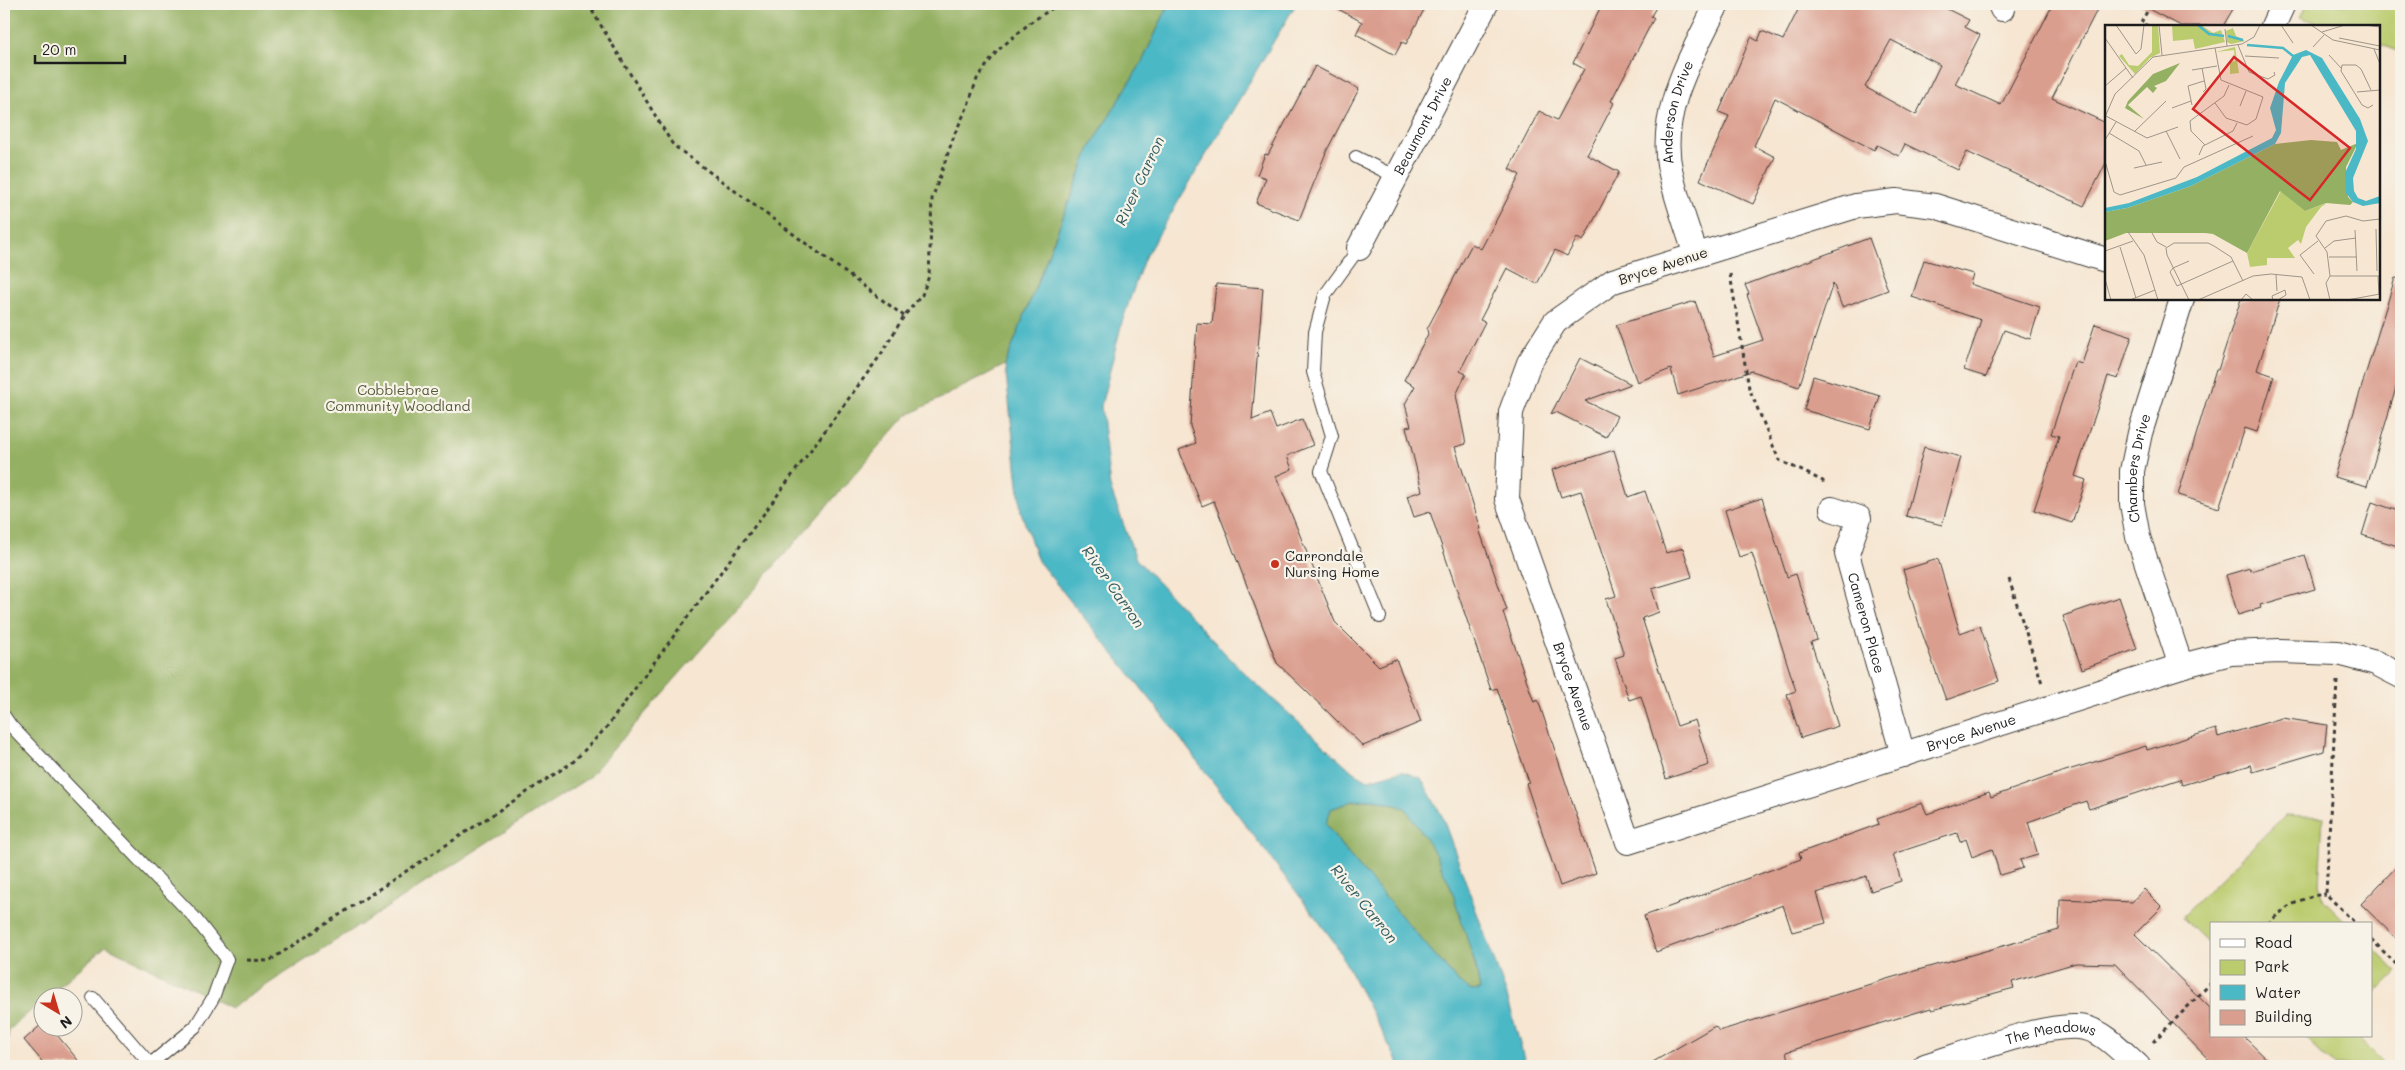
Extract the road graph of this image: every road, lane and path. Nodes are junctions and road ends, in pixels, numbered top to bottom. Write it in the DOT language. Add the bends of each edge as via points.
graph roads {
  1 [pos="588,4"];
  2 [pos="595,4"];
  3 [pos="1059,4"];
  4 [pos="1486,4"];
  5 [pos="1717,4"];
  6 [pos="2151,4"];
  7 [pos="2282,4"];
  8 [pos="593,12"];
  9 [pos="2145,25"];
  10 [pos="2273,25"];
  11 [pos="1356,157"];
  12 [pos="1396,177"];
  13 [pos="1726,246"];
  14 [pos="1359,248"];
  15 [pos="1696,255"];
  16 [pos="2105,260"];
  17 [pos="2182,300"];
  18 [pos="904,316"];
  19 [pos="1832,509"];
  20 [pos="2009,579"];
  21 [pos="1380,617"];
  22 [pos="2338,653"];
  23 [pos="2181,666"];
  24 [pos="2401,676"];
  25 [pos="2050,708"];
  26 [pos="4,716"];
  27 [pos="1903,755"];
  28 [pos="2326,894"];
  29 [pos="2270,922"];
  30 [pos="2354,922"];
  31 [pos="2372,940"];
  32 [pos="228,959"];
  33 [pos="2401,969"];
  34 [pos="2210,984"];
  35 [pos="93,998"];
  36 [pos="2135,1064"];
  37 [pos="149,1065"];
  38 [pos="1925,1066"];
  1 -- 8 [label="path"];
  2 -- 8 [label="path"];
  3 -- 18 [label="path" via="1031,22 997,51 977,79 932,199 929,276 922,295"];
  4 -- 12 [label="street, Beaumont Drive"];
  5 -- 15 [label="street, Anderson Drive" via="1673,102 1667,133 1670,172"];
  6 -- 9 [label="path" via="2140,23"];
  7 -- 10 [label="street"];
  8 -- 18 [label="path" via="673,145"];
  11 -- 12 [label="lane"];
  12 -- 14 [label="street, Beaumont Drive"];
  13 -- 15 [label="street, Bryce Avenue"];
  13 -- 16 [label="street, Bryce Avenue" via="1856,206 1896,201 1936,206"];
  13 -- 19 [label="path" via="1749,388 1779,460 1823,481"];
  14 -- 21 [label="lane" via="1325,295 1315,332 1313,372 1332,436 1321,471"];
  15 -- 27 [label="street, Bryce Avenue" via="1613,281 1555,322 1529,362 1511,412 1507,499 1628,842"];
  17 -- 23 [label="street, Chambers Drive" via="2140,433 2132,471 2138,537"];
  18 -- 32 [label="path" via="880,356 606,728 573,762 269,961"];
  19 -- 27 [label="street, Cameron Place" via="1859,518 1847,554"];
  20 -- 25 [label="path"];
  22 -- 23 [label="street, Bryce Avenue" via="2231,653"];
  22 -- 24 [label="street, Bryce Avenue" via="2376,663"];
  22 -- 28 [label="path"];
  23 -- 25 [label="street, Bryce Avenue"];
  25 -- 27 [label="street, Bryce Avenue"];
  26 -- 32 [label="lane" via="194,917"];
  28 -- 29 [label="path" via="2304,899 2282,910"];
  28 -- 30 [label="path"];
  31 -- 33 [label="path"];
  32 -- 37 [label="lane" via="214,998 194,1027"];
  34 -- 36 [label="path"];
  35 -- 37 [label="lane"];
  36 -- 38 [label="street, The Meadows" via="2108,1040 2087,1028 2067,1026"];
}
